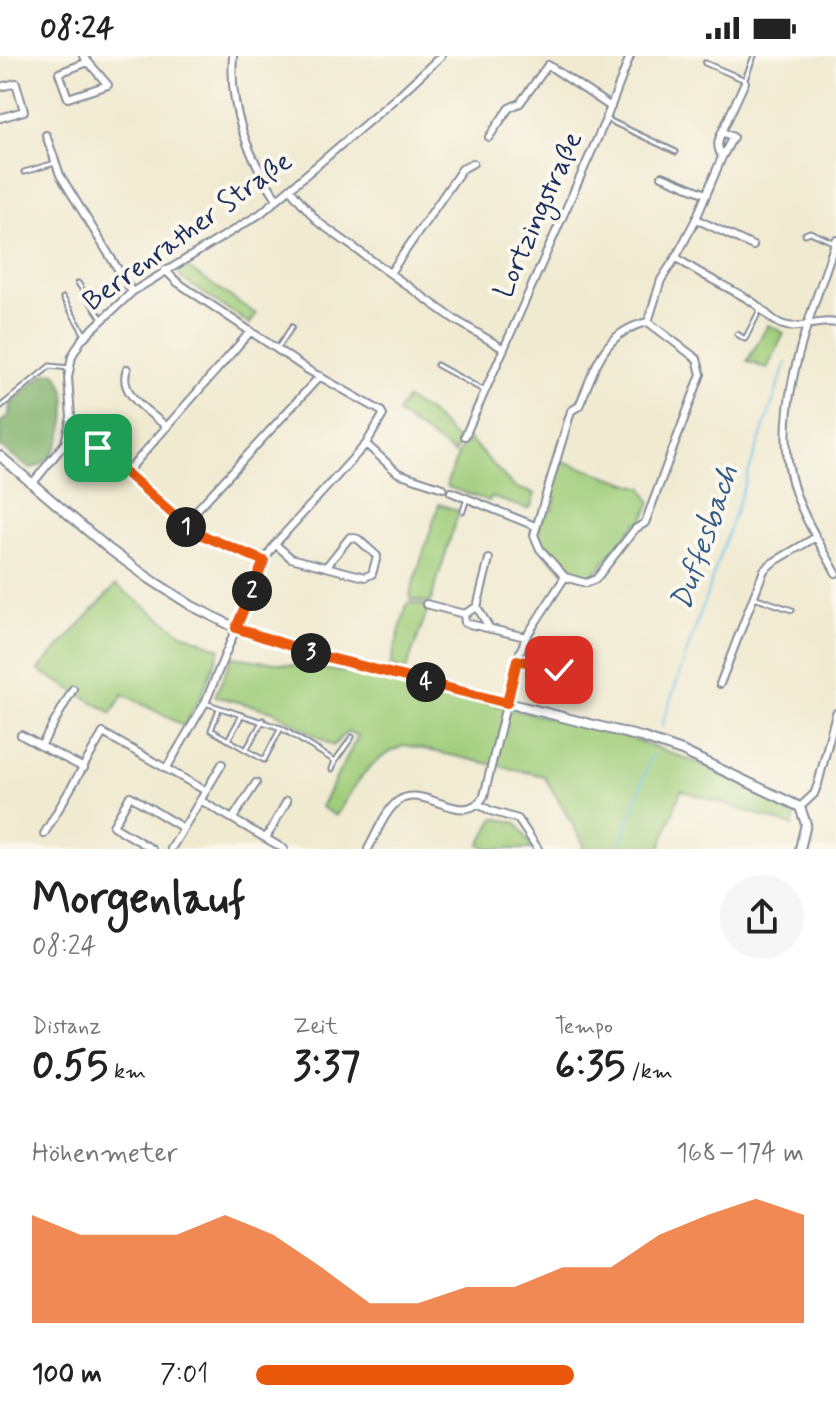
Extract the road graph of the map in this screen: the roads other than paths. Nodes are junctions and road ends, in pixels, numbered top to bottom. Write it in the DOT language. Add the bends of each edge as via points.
graph roads {
  1 [pos="233,56"];
  2 [pos="441,56"];
  3 [pos="554,56"];
  4 [pos="630,56"];
  5 [pos="754,56"];
  6 [pos="86,59"];
  7 [pos="705,63"];
  8 [pos="548,65"];
  9 [pos="745,81"];
  10 [pos="0,87"];
  11 [pos="611,107"];
  12 [pos="0,118"];
  13 [pos="606,119"];
  14 [pos="722,132"];
  15 [pos="46,135"];
  16 [pos="489,137"];
  17 [pos="676,152"];
  18 [pos="722,157"];
  19 [pos="56,163"];
  20 [pos="473,163"];
  21 [pos="24,172"];
  22 [pos="662,176"];
  23 [pos="290,189"];
  24 [pos="706,194"];
  25 [pos="277,199"];
  26 [pos="696,219"];
  27 [pos="805,234"];
  28 [pos="836,242"];
  29 [pos="753,246"];
  30 [pos="676,257"];
  31 [pos="165,270"];
  32 [pos="390,273"];
  33 [pos="78,283"];
  34 [pos="132,292"];
  35 [pos="63,298"];
  36 [pos="761,308"];
  37 [pos="102,319"];
  38 [pos="648,322"];
  39 [pos="836,323"];
  40 [pos="809,324"];
  41 [pos="292,327"];
  42 [pos="251,331"];
  43 [pos="737,334"];
  44 [pos="85,335"];
  45 [pos="277,349"];
  46 [pos="504,349"];
  47 [pos="437,365"];
  48 [pos="70,368"];
  49 [pos="127,369"];
  50 [pos="320,376"];
  51 [pos="486,391"];
  52 [pos="0,407"];
  53 [pos="167,427"];
  54 [pos="465,436"];
  55 [pos="366,444"];
  56 [pos="98,448"];
  57 [pos="0,456"];
  58 [pos="126,473"];
  59 [pos="32,484"];
  60 [pos="443,488"];
  61 [pos="451,492"];
  62 [pos="467,498"];
  63 [pos="463,511"];
  64 [pos="183,525"];
  65 [pos="535,526"];
  66 [pos="816,537"];
  67 [pos="275,544"];
  68 [pos="489,559"];
  69 [pos="264,561"];
  70 [pos="326,567"];
  71 [pos="836,573"];
  72 [pos="565,577"];
  73 [pos="754,597"];
  74 [pos="426,604"];
  75 [pos="477,607"];
  76 [pos="792,610"];
  77 [pos="464,614"];
  78 [pos="236,628"];
  79 [pos="490,629"];
  80 [pos="526,637"];
  81 [pos="517,660"];
  82 [pos="582,660"];
  83 [pos="720,684"];
  84 [pos="73,689"];
  85 [pos="205,703"];
  86 [pos="507,703"];
  87 [pos="219,709"];
  88 [pos="836,713"];
  89 [pos="242,715"];
  90 [pos="263,720"];
  91 [pos="281,728"];
  92 [pos="21,735"];
  93 [pos="352,737"];
  94 [pos="228,740"];
  95 [pos="41,746"];
  96 [pos="246,750"];
  97 [pos="335,761"];
  98 [pos="222,764"];
  99 [pos="84,768"];
  100 [pos="166,769"];
  101 [pos="332,769"];
  102 [pos="256,783"];
  103 [pos="206,791"];
  104 [pos="200,800"];
  105 [pos="287,801"];
  106 [pos="478,804"];
  107 [pos="800,807"];
  108 [pos="233,818"];
  109 [pos="183,828"];
  110 [pos="44,834"];
  111 [pos="266,838"];
  112 [pos="152,849"];
  113 [pos="171,849"];
  114 [pos="284,849"];
  115 [pos="368,849"];
  116 [pos="538,849"];
  117 [pos="800,849"];
  1 -- 25 [label="street" via="237,118 251,156"];
  2 -- 23 [label="street, Berrenrather Straße"];
  3 -- 8 [label="street"];
  4 -- 11 [label="street, Lortzingstraße"];
  5 -- 9 [label="lane"];
  6 -- 6 [label="street" via="108,85 68,98 59,73"];
  7 -- 9 [label="lane"];
  8 -- 11 [label="street"];
  8 -- 16 [label="street"];
  9 -- 14 [label="street"];
  10 -- 12 [label="street" via="16,83 24,111"];
  11 -- 13 [label="street, Lortzingstraße"];
  13 -- 17 [label="lane"];
  13 -- 46 [label="street, Lortzingstraße"];
  14 -- 18 [label="street"];
  14 -- 18 [label="street" via="733,137"];
  15 -- 19 [label="street"];
  18 -- 24 [label="street"];
  19 -- 21 [label="lane"];
  19 -- 34 [label="street"];
  20 -- 32 [label="street" via="462,169"];
  22 -- 24 [label="street"];
  23 -- 25 [label="street, Berrenrather Straße"];
  23 -- 32 [label="street" via="318,222"];
  24 -- 26 [label="street"];
  25 -- 31 [label="street, Berrenrather Straße"];
  26 -- 29 [label="street"];
  26 -- 30 [label="street"];
  27 -- 28 [label="lane"];
  28 -- 40 [label="street"];
  30 -- 36 [label="street"];
  30 -- 38 [label="street" via="661,280"];
  31 -- 34 [label="street, Berrenrather Straße"];
  31 -- 42 [label="street"];
  32 -- 46 [label="street"];
  33 -- 37 [label="lane"];
  34 -- 37 [label="street, Berrenrather Straße"];
  35 -- 44 [label="lane"];
  36 -- 40 [label="street" via="785,326"];
  36 -- 43 [label="lane" via="745,339"];
  37 -- 44 [label="street, Berrenrather Straße"];
  38 -- 65 [label="street" via="631,325 605,348 579,406 571,411"];
  38 -- 72 [label="street" via="697,359 701,374 645,523 596,579 586,583"];
  39 -- 40 [label="street"];
  40 -- 66 [label="street" via="785,422 793,486"];
  41 -- 45 [label="lane"];
  42 -- 45 [label="street"];
  42 -- 53 [label="street"];
  44 -- 48 [label="street, Berrenrather Straße"];
  45 -- 50 [label="street"];
  46 -- 51 [label="street, Lortzingstraße"];
  47 -- 51 [label="lane"];
  48 -- 52 [label="lane" via="50,366"];
  48 -- 59 [label="street, Berrenrather Straße" via="70,430 58,455"];
  49 -- 53 [label="street" via="127,391"];
  50 -- 55 [label="street" via="381,411"];
  50 -- 64 [label="street"];
  51 -- 54 [label="street, Lortzingstraße"];
  53 -- 58 [label="street"];
  55 -- 60 [label="street" via="398,473"];
  55 -- 67 [label="street"];
  56 -- 58 [label="street"];
  57 -- 59 [label="street"];
  58 -- 64 [label="street"];
  59 -- 78 [label="street" via="150,579"];
  61 -- 62 [label="street"];
  62 -- 63 [label="lane"];
  62 -- 65 [label="street"];
  64 -- 69 [label="street"];
  65 -- 72 [label="street" via="540,549"];
  66 -- 71 [label="street"];
  66 -- 73 [label="street" via="764,570"];
  67 -- 69 [label="street"];
  67 -- 70 [label="street" via="291,558"];
  68 -- 75 [label="street"];
  69 -- 78 [label="street"];
  70 -- 70 [label="street" via="365,577 372,574 377,556 350,537"];
  72 -- 80 [label="street"];
  73 -- 76 [label="lane"];
  73 -- 83 [label="street"];
  74 -- 77 [label="street"];
  75 -- 77 [label="street"];
  75 -- 79 [label="street"];
  77 -- 79 [label="street" via="465,623"];
  78 -- 85 [label="street"];
  78 -- 86 [label="street"];
  79 -- 80 [label="street"];
  80 -- 81 [label="street"];
  81 -- 82 [label="street" via="559,670"];
  81 -- 86 [label="street"];
  84 -- 95 [label="street"];
  85 -- 87 [label="lane"];
  85 -- 100 [label="street"];
  86 -- 106 [label="street"];
  86 -- 107 [label="street" via="663,744"];
  87 -- 89 [label="lane"];
  87 -- 94 [label="lane" via="211,730"];
  88 -- 107 [label="street" via="818,784"];
  89 -- 90 [label="lane"];
  89 -- 94 [label="lane"];
  90 -- 91 [label="lane"];
  90 -- 96 [label="lane"];
  91 -- 96 [label="lane" via="264,760"];
  91 -- 97 [label="lane"];
  92 -- 95 [label="street"];
  93 -- 97 [label="lane"];
  94 -- 96 [label="lane"];
  95 -- 99 [label="street"];
  97 -- 101 [label="lane"];
  98 -- 103 [label="street"];
  99 -- 100 [label="street" via="103,733"];
  99 -- 110 [label="street"];
  100 -- 103 [label="street"];
  102 -- 108 [label="street"];
  103 -- 104 [label="street"];
  104 -- 108 [label="street"];
  104 -- 109 [label="street"];
  105 -- 111 [label="street"];
  106 -- 115 [label="street" via="462,809 402,798"];
  106 -- 116 [label="street" via="518,819"];
  107 -- 117 [label="street" via="806,819"];
  108 -- 111 [label="street"];
  109 -- 112 [label="street" via="130,796 113,826"];
  109 -- 113 [label="street"];
  111 -- 114 [label="street"];
}
